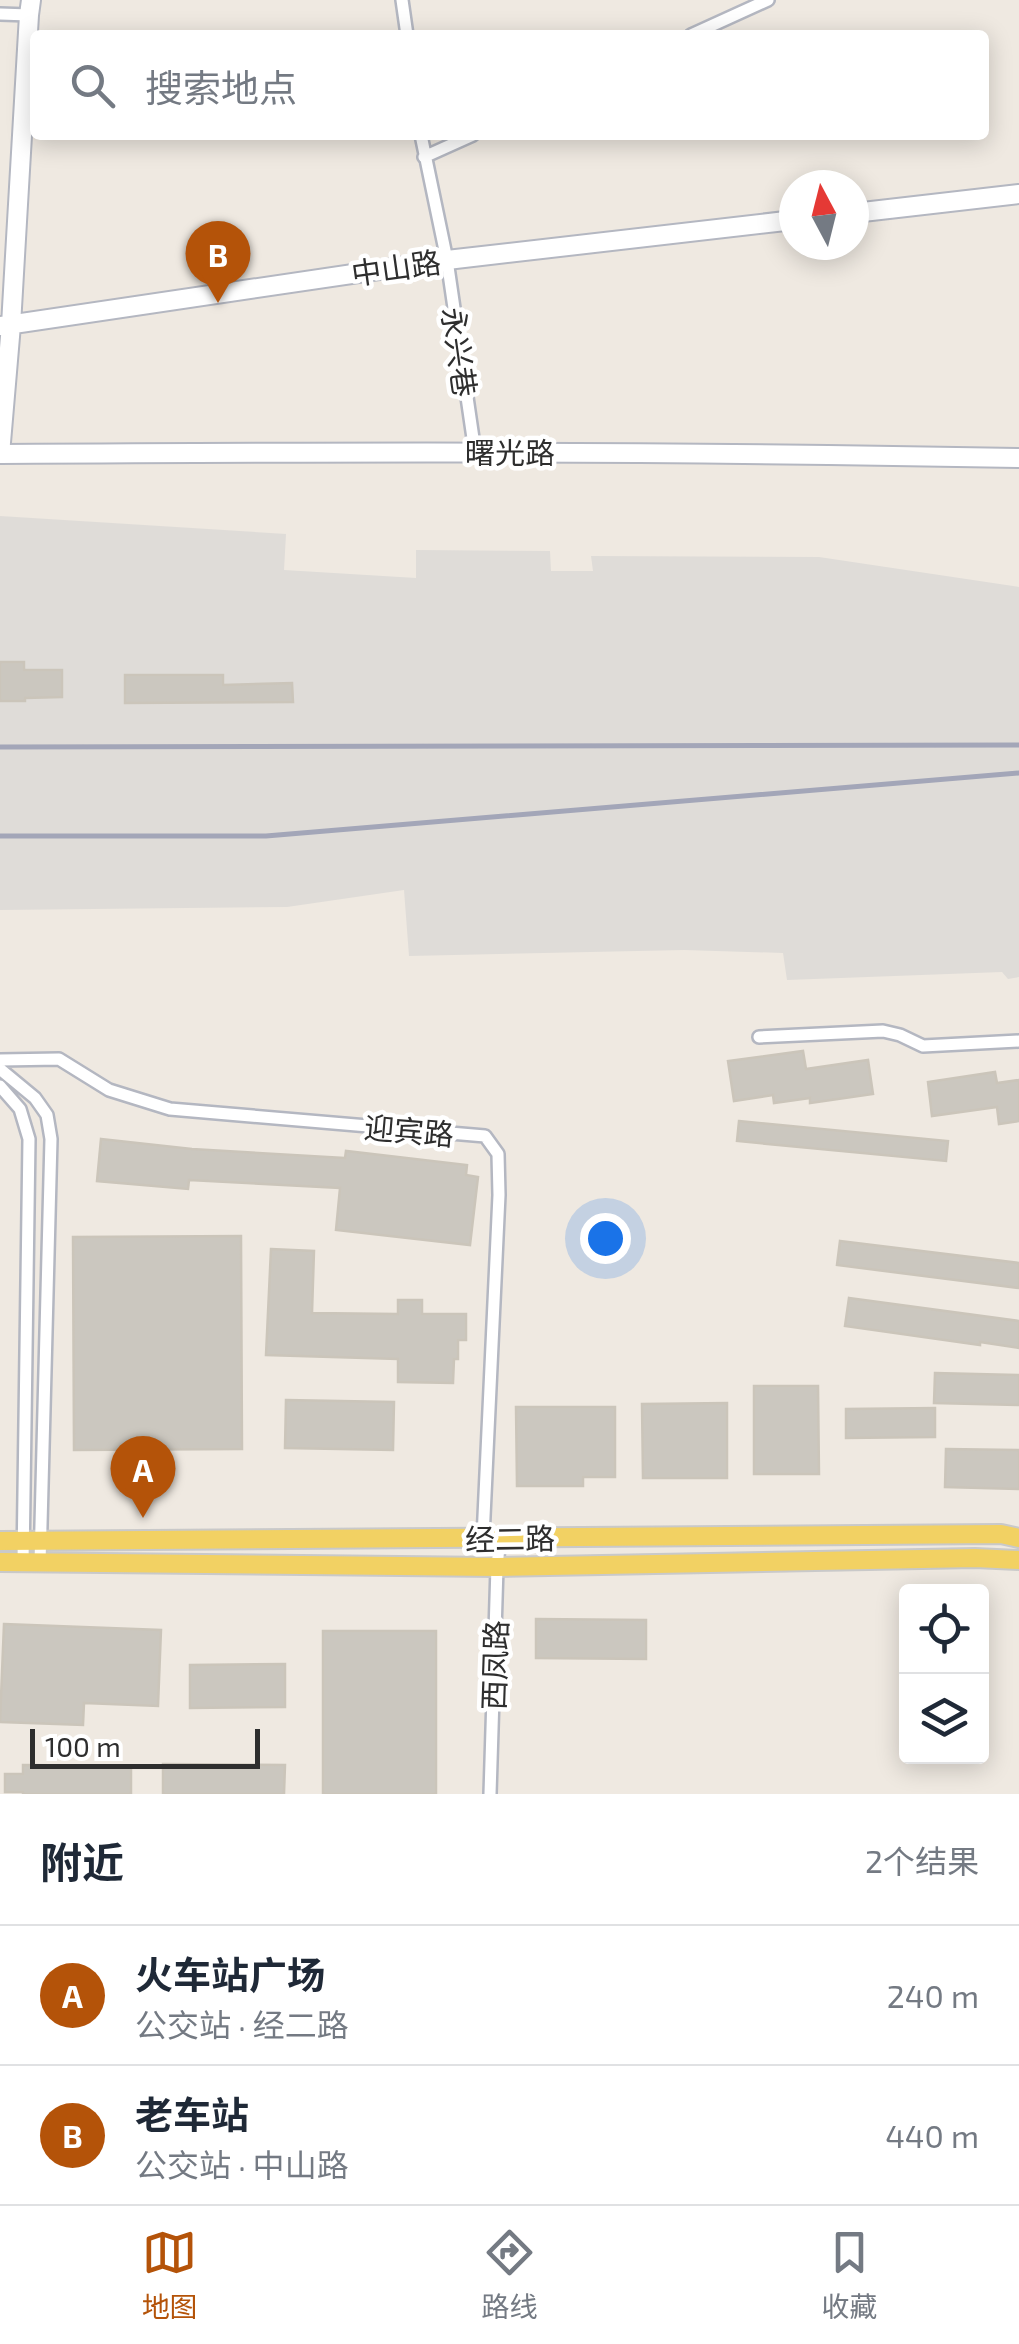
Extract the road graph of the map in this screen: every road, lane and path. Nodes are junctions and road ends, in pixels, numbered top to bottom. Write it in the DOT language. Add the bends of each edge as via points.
graph roads {
  1 [pos="402,0"];
  2 [pos="768,0"];
  3 [pos="30,7"];
  4 [pos="0,14"];
  5 [pos="406,30"];
  6 [pos="703,30"];
  7 [pos="422,140"];
  8 [pos="462,140"];
  9 [pos="424,158"];
  10 [pos="1019,194"];
  11 [pos="869,211"];
  12 [pos="779,222"];
  13 [pos="446,260"];
  14 [pos="6,326"];
  15 [pos="475,452"];
  16 [pos="0,454"];
  17 [pos="1019,458"];
  18 [pos="760,1038"];
  19 [pos="1019,1042"];
  20 [pos="0,1060"];
  21 [pos="0,1069"];
  22 [pos="0,1086"];
  23 [pos="492,1538"];
  24 [pos="1019,1538"];
  25 [pos="0,1541"];
  26 [pos="32,1541"];
  27 [pos="1019,1560"];
  28 [pos="0,1562"];
  29 [pos="32,1563"];
  30 [pos="497,1567"];
  31 [pos="490,1794"];
  1 -- 5 [label="street"];
  2 -- 6 [label="street"];
  3 -- 4 [label="street"];
  3 -- 14 [label="main road"];
  7 -- 9 [label="street, 永兴巷"];
  8 -- 9 [label="street"];
  9 -- 13 [label="street, 永兴巷"];
  10 -- 11 [label="main road"];
  12 -- 13 [label="main road, 中山路"];
  13 -- 14 [label="main road, 中山路"];
  13 -- 15 [label="street, 永兴巷"];
  14 -- 16 [label="main road"];
  15 -- 16 [label="main road, 曙光路"];
  15 -- 17 [label="main road, 曙光路"];
  18 -- 19 [label="street" via="883,1031 922,1046"];
  20 -- 23 [label="street, 迎宾路" via="59,1059 109,1090 170,1109 485,1136 498,1154 499,1195"];
  21 -- 26 [label="street" via="35,1098 51,1140"];
  22 -- 26 [label="street" via="20,1108 29,1139"];
  23 -- 24 [label="main road, 经二路"];
  23 -- 26 [label="main road, 经二路"];
  23 -- 30 [label="street, 西凤路"];
  25 -- 26 [label="main road, 经二路"];
  26 -- 29 [label="street"];
  27 -- 30 [label="main road, 经二路"];
  28 -- 29 [label="main road, 经二路"];
  29 -- 30 [label="main road, 经二路"];
  30 -- 31 [label="street, 西凤路"];
}
